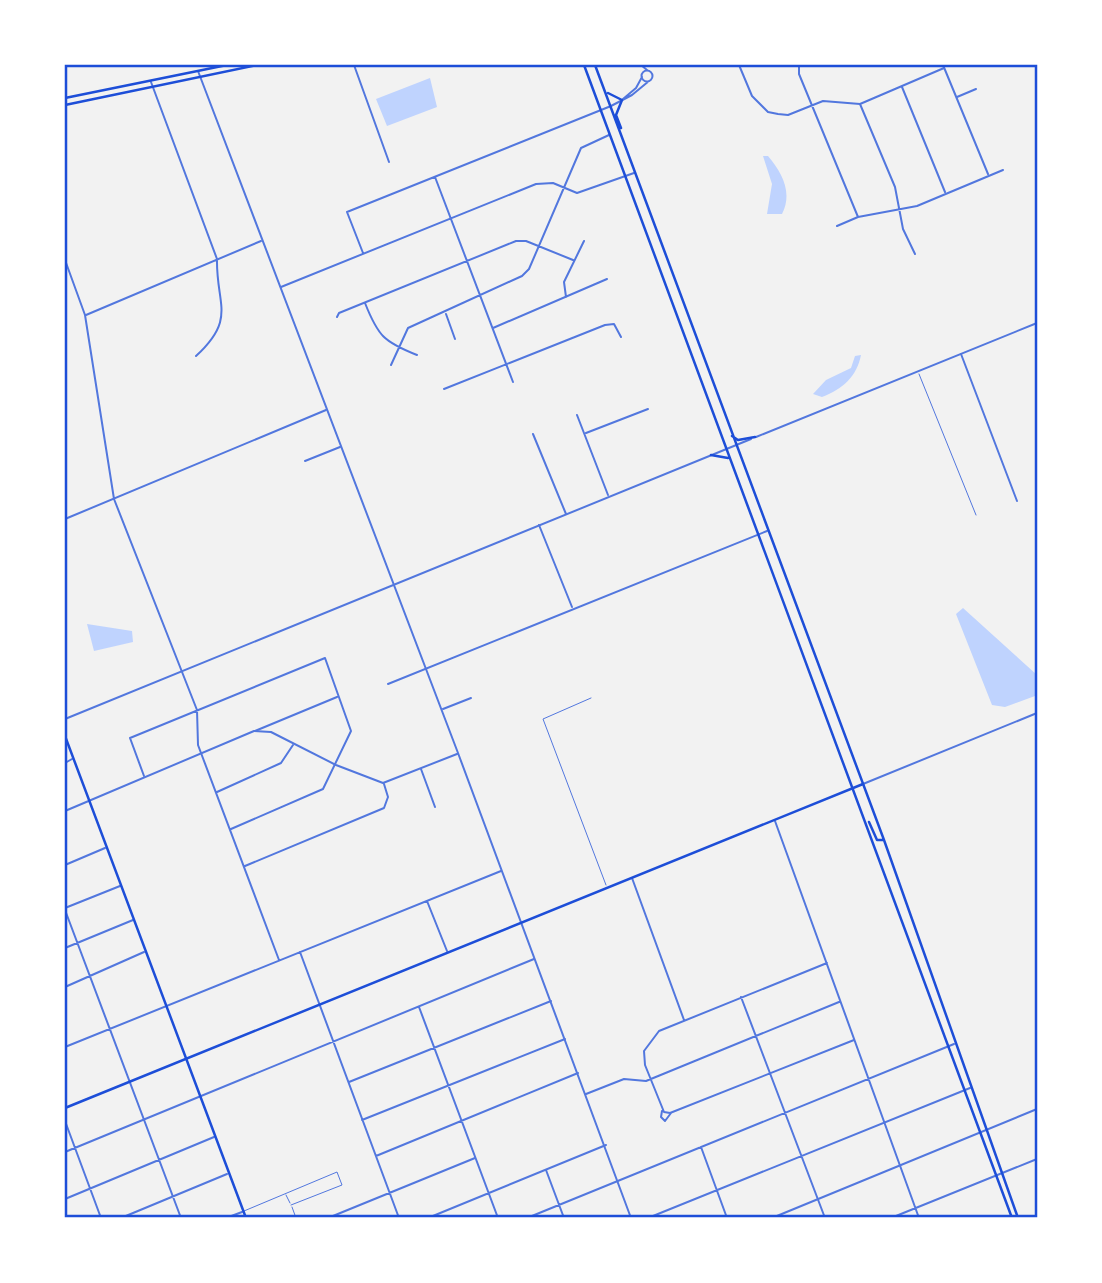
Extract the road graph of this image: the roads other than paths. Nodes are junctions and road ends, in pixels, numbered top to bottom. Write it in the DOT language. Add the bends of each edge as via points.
graph roads {
  1 [pos="195,65"];
  2 [pos="227,65"];
  3 [pos="257,65"];
  4 [pos="355,65"];
  5 [pos="584,65"];
  6 [pos="640,65"];
  7 [pos="739,65"];
  8 [pos="799,65"];
  9 [pos="597,66"];
  10 [pos="943,66"];
  11 [pos="198,71"];
  12 [pos="648,71"];
  13 [pos="642,75"];
  14 [pos="200,77"];
  15 [pos="150,80"];
  16 [pos="649,81"];
  17 [pos="902,86"];
  18 [pos="153,87"];
  19 [pos="976,89"];
  20 [pos="605,91"];
  21 [pos="956,97"];
  22 [pos="65,98"];
  23 [pos="622,100"];
  24 [pos="860,104"];
  25 [pos="65,105"];
  26 [pos="611,106"];
  27 [pos="812,106"];
  28 [pos="601,109"];
  29 [pos="610,134"];
  30 [pos="621,135"];
  31 [pos="389,162"];
  32 [pos="1003,170"];
  33 [pos="635,173"];
  34 [pos="988,175"];
  35 [pos="626,176"];
  36 [pos="435,177"];
  37 [pos="564,188"];
  38 [pos="946,194"];
  39 [pos="900,209"];
  40 [pos="858,217"];
  41 [pos="450,219"];
  42 [pos="837,226"];
  43 [pos="262,240"];
  44 [pos="584,241"];
  45 [pos="539,246"];
  46 [pos="363,254"];
  47 [pos="915,254"];
  48 [pos="217,259"];
  49 [pos="65,260"];
  50 [pos="467,260"];
  51 [pos="573,260"];
  52 [pos="673,274"];
  53 [pos="664,278"];
  54 [pos="607,279"];
  55 [pos="280,287"];
  56 [pos="480,294"];
  57 [pos="566,297"];
  58 [pos="364,302"];
  59 [pos="445,313"];
  60 [pos="85,315"];
  61 [pos="337,317"];
  62 [pos="1037,323"];
  63 [pos="493,328"];
  64 [pos="621,337"];
  65 [pos="456,338"];
  66 [pos="398,347"];
  67 [pos="961,354"];
  68 [pos="417,355"];
  69 [pos="196,356"];
  70 [pos="507,364"];
  71 [pos="391,365"];
  72 [pos="918,372"];
  73 [pos="513,382"];
  74 [pos="444,390"];
  75 [pos="648,409"];
  76 [pos="327,410"];
  77 [pos="578,415"];
  78 [pos="533,433"];
  79 [pos="585,434"];
  80 [pos="731,434"];
  81 [pos="755,437"];
  82 [pos="735,445"];
  83 [pos="341,447"];
  84 [pos="726,449"];
  85 [pos="711,455"];
  86 [pos="731,460"];
  87 [pos="305,461"];
  88 [pos="608,495"];
  89 [pos="114,499"];
  90 [pos="1017,501"];
  91 [pos="566,514"];
  92 [pos="976,515"];
  93 [pos="65,519"];
  94 [pos="539,525"];
  95 [pos="767,531"];
  96 [pos="758,534"];
  97 [pos="393,583"];
  98 [pos="572,608"];
  99 [pos="426,669"];
  100 [pos="181,670"];
  101 [pos="388,684"];
  102 [pos="338,696"];
  103 [pos="471,698"];
  104 [pos="591,698"];
  105 [pos="197,710"];
  106 [pos="442,710"];
  107 [pos="1037,713"];
  108 [pos="65,719"];
  109 [pos="254,732"];
  110 [pos="65,736"];
  111 [pos="293,744"];
  112 [pos="458,753"];
  113 [pos="202,754"];
  114 [pos="73,759"];
  115 [pos="65,763"];
  116 [pos="336,765"];
  117 [pos="421,769"];
  118 [pos="145,778"];
  119 [pos="383,783"];
  120 [pos="863,784"];
  121 [pos="855,788"];
  122 [pos="217,792"];
  123 [pos="89,800"];
  124 [pos="435,807"];
  125 [pos="65,811"];
  126 [pos="774,819"];
  127 [pos="866,820"];
  128 [pos="230,829"];
  129 [pos="884,840"];
  130 [pos="106,847"];
  131 [pos="65,865"];
  132 [pos="245,866"];
  133 [pos="502,870"];
  134 [pos="632,877"];
  135 [pos="121,885"];
  136 [pos="607,887"];
  137 [pos="427,900"];
  138 [pos="65,909"];
  139 [pos="134,920"];
  140 [pos="521,922"];
  141 [pos="77,943"];
  142 [pos="65,948"];
  143 [pos="300,951"];
  144 [pos="145,952"];
  145 [pos="447,952"];
  146 [pos="535,959"];
  147 [pos="279,960"];
  148 [pos="827,963"];
  149 [pos="90,976"];
  150 [pos="65,987"];
  151 [pos="741,997"];
  152 [pos="551,1001"];
  153 [pos="841,1001"];
  154 [pos="319,1004"];
  155 [pos="165,1005"];
  156 [pos="419,1007"];
  157 [pos="684,1021"];
  158 [pos="948,1024"];
  159 [pos="942,1026"];
  160 [pos="110,1028"];
  161 [pos="756,1035"];
  162 [pos="565,1039"];
  163 [pos="854,1040"];
  164 [pos="333,1042"];
  165 [pos="955,1043"];
  166 [pos="950,1046"];
  167 [pos="65,1047"];
  168 [pos="434,1048"];
  169 [pos="186,1059"];
  170 [pos="578,1073"];
  171 [pos="771,1073"];
  172 [pos="868,1079"];
  173 [pos="130,1081"];
  174 [pos="651,1081"];
  175 [pos="348,1082"];
  176 [pos="448,1085"];
  177 [pos="971,1087"];
  178 [pos="966,1090"];
  179 [pos="586,1094"];
  180 [pos="200,1097"];
  181 [pos="65,1108"];
  182 [pos="1037,1109"];
  183 [pos="663,1111"];
  184 [pos="785,1112"];
  185 [pos="671,1113"];
  186 [pos="144,1120"];
  187 [pos="362,1120"];
  188 [pos="65,1121"];
  189 [pos="462,1121"];
  190 [pos="885,1122"];
  191 [pos="986,1130"];
  192 [pos="981,1132"];
  193 [pos="215,1136"];
  194 [pos="606,1145"];
  195 [pos="700,1146"];
  196 [pos="75,1148"];
  197 [pos="65,1152"];
  198 [pos="376,1156"];
  199 [pos="801,1156"];
  200 [pos="476,1158"];
  201 [pos="1037,1159"];
  202 [pos="159,1160"];
  203 [pos="900,1165"];
  204 [pos="546,1169"];
  205 [pos="1002,1173"];
  206 [pos="228,1174"];
  207 [pos="996,1176"];
  208 [pos="618,1180"];
  209 [pos="90,1188"];
  210 [pos="717,1190"];
  211 [pos="488,1193"];
  212 [pos="285,1194"];
  213 [pos="389,1194"];
  214 [pos="173,1197"];
  215 [pos="65,1199"];
  216 [pos="818,1200"];
  217 [pos="291,1205"];
  218 [pos="559,1205"];
  219 [pos="915,1208"];
  220 [pos="243,1211"];
  221 [pos="1018,1217"];
  222 [pos="101,1218"];
  223 [pos="121,1218"];
  224 [pos="181,1218"];
  225 [pos="226,1218"];
  226 [pos="246,1218"];
  227 [pos="296,1218"];
  228 [pos="328,1218"];
  229 [pos="399,1218"];
  230 [pos="428,1218"];
  231 [pos="498,1218"];
  232 [pos="527,1218"];
  233 [pos="564,1218"];
  234 [pos="631,1218"];
  235 [pos="648,1218"];
  236 [pos="727,1218"];
  237 [pos="772,1218"];
  238 [pos="825,1218"];
  239 [pos="891,1218"];
  240 [pos="919,1218"];
  241 [pos="1011,1218"];
  1 -- 11 [label="street"];
  2 -- 11 [label="main road"];
  3 -- 14 [label="main road"];
  4 -- 31 [label="street"];
  5 -- 28 [label="main road"];
  6 -- 12 [label="street"];
  6 -- 13 [label="street"];
  7 -- 27 [label="street" via="752,96 768,112 788,114"];
  8 -- 27 [label="street"];
  9 -- 20 [label="main road"];
  10 -- 17 [label="street"];
  10 -- 21 [label="street"];
  11 -- 14 [label="street"];
  11 -- 15 [label="main road"];
  12 -- 13 [label="street"];
  12 -- 16 [label="street" via="653,76"];
  13 -- 16 [label="street"];
  13 -- 23 [label="street"];
  14 -- 18 [label="main road"];
  14 -- 43 [label="street"];
  15 -- 18 [label="street"];
  15 -- 22 [label="main road"];
  16 -- 23 [label="street"];
  17 -- 24 [label="street"];
  17 -- 38 [label="street"];
  18 -- 25 [label="main road"];
  18 -- 48 [label="street"];
  19 -- 21 [label="street"];
  20 -- 23 [label="main road"];
  20 -- 26 [label="main road"];
  21 -- 34 [label="street"];
  23 -- 26 [label="street"];
  23 -- 30 [label="main road" via="617,113"];
  24 -- 27 [label="street" via="832,100"];
  24 -- 39 [label="street"];
  26 -- 28 [label="street"];
  26 -- 30 [label="main road"];
  27 -- 40 [label="street"];
  28 -- 29 [label="main road"];
  28 -- 36 [label="street"];
  29 -- 35 [label="main road"];
  29 -- 37 [label="street" via="582,148"];
  30 -- 33 [label="main road"];
  32 -- 34 [label="street"];
  33 -- 35 [label="street"];
  33 -- 52 [label="main road"];
  34 -- 38 [label="street"];
  35 -- 37 [label="street" via="588,191"];
  35 -- 53 [label="main road"];
  36 -- 41 [label="street"];
  36 -- 46 [label="street" via="347,212"];
  37 -- 41 [label="street" via="536,184"];
  37 -- 45 [label="street"];
  38 -- 39 [label="street"];
  39 -- 40 [label="street"];
  39 -- 47 [label="street"];
  40 -- 42 [label="street"];
  41 -- 46 [label="street"];
  41 -- 50 [label="street"];
  43 -- 48 [label="street"];
  43 -- 55 [label="street"];
  44 -- 51 [label="street"];
  45 -- 50 [label="street" via="516,241"];
  45 -- 51 [label="street"];
  45 -- 56 [label="street" via="522,276"];
  46 -- 55 [label="street"];
  48 -- 60 [label="street"];
  48 -- 69 [label="street" via="222,324"];
  49 -- 60 [label="street"];
  50 -- 56 [label="street"];
  50 -- 58 [label="street"];
  51 -- 57 [label="street" via="564,282"];
  52 -- 53 [label="main road"];
  52 -- 80 [label="main road"];
  53 -- 84 [label="main road"];
  54 -- 57 [label="street"];
  55 -- 76 [label="street"];
  56 -- 59 [label="street"];
  56 -- 63 [label="street"];
  57 -- 63 [label="street"];
  58 -- 61 [label="street"];
  58 -- 66 [label="street" via="384,340"];
  59 -- 65 [label="street"];
  59 -- 66 [label="street" via="408,328"];
  60 -- 89 [label="street"];
  62 -- 67 [label="street"];
  63 -- 70 [label="street"];
  64 -- 70 [label="street" via="614,324 605,325"];
  66 -- 68 [label="street"];
  66 -- 71 [label="street"];
  67 -- 72 [label="street"];
  67 -- 90 [label="street"];
  70 -- 73 [label="street"];
  70 -- 74 [label="street"];
  72 -- 81 [label="street"];
  72 -- 92 [label="lane"];
  75 -- 79 [label="street"];
  76 -- 83 [label="street"];
  76 -- 89 [label="street"];
  77 -- 79 [label="street"];
  78 -- 91 [label="street"];
  79 -- 88 [label="street"];
  80 -- 81 [label="main road" via="738,440"];
  80 -- 82 [label="main road"];
  81 -- 82 [label="street"];
  82 -- 84 [label="street"];
  82 -- 95 [label="main road"];
  83 -- 87 [label="street"];
  83 -- 97 [label="street"];
  84 -- 85 [label="street"];
  84 -- 86 [label="main road"];
  85 -- 86 [label="main road"];
  85 -- 88 [label="street"];
  86 -- 96 [label="main road"];
  88 -- 91 [label="street"];
  89 -- 93 [label="street"];
  89 -- 100 [label="street"];
  91 -- 94 [label="street"];
  94 -- 97 [label="street"];
  94 -- 98 [label="street"];
  95 -- 96 [label="street"];
  95 -- 120 [label="main road"];
  96 -- 98 [label="street"];
  96 -- 121 [label="main road"];
  97 -- 99 [label="street"];
  97 -- 100 [label="street"];
  98 -- 99 [label="street"];
  99 -- 101 [label="street"];
  99 -- 106 [label="street"];
  100 -- 105 [label="street"];
  100 -- 108 [label="street"];
  102 -- 105 [label="street" via="325,658"];
  102 -- 109 [label="street"];
  102 -- 116 [label="street" via="351,731"];
  103 -- 106 [label="street"];
  104 -- 136 [label="lane" via="543,719"];
  105 -- 113 [label="street"];
  105 -- 118 [label="street" via="130,738"];
  106 -- 112 [label="street"];
  107 -- 120 [label="street"];
  109 -- 111 [label="street" via="271,732"];
  109 -- 113 [label="street"];
  110 -- 114 [label="main road"];
  111 -- 116 [label="street"];
  111 -- 122 [label="street" via="281,763"];
  112 -- 117 [label="street"];
  112 -- 133 [label="street"];
  113 -- 118 [label="street"];
  113 -- 122 [label="street"];
  114 -- 115 [label="street"];
  114 -- 123 [label="main road"];
  116 -- 119 [label="street"];
  116 -- 128 [label="street" via="315,794"];
  117 -- 119 [label="street"];
  117 -- 124 [label="street"];
  118 -- 123 [label="street"];
  119 -- 132 [label="street" via="388,797 384,808"];
  120 -- 121 [label="main road"];
  120 -- 129 [label="main road"];
  121 -- 126 [label="main road"];
  121 -- 127 [label="main road"];
  122 -- 128 [label="street"];
  123 -- 125 [label="street"];
  123 -- 130 [label="main road"];
  126 -- 134 [label="main road"];
  126 -- 148 [label="street"];
  127 -- 129 [label="main road" via="877,840"];
  127 -- 159 [label="main road"];
  128 -- 132 [label="street"];
  129 -- 158 [label="main road"];
  130 -- 131 [label="street"];
  130 -- 135 [label="main road"];
  132 -- 147 [label="street"];
  133 -- 137 [label="street"];
  133 -- 140 [label="street"];
  134 -- 136 [label="main road"];
  134 -- 157 [label="street"];
  135 -- 138 [label="street"];
  135 -- 139 [label="main road"];
  136 -- 140 [label="main road"];
  137 -- 143 [label="street"];
  137 -- 145 [label="street"];
  138 -- 141 [label="street"];
  139 -- 141 [label="street"];
  139 -- 144 [label="main road"];
  140 -- 145 [label="main road"];
  140 -- 146 [label="street"];
  141 -- 142 [label="street"];
  141 -- 149 [label="street"];
  143 -- 147 [label="street"];
  143 -- 154 [label="street"];
  144 -- 149 [label="street"];
  144 -- 155 [label="main road"];
  145 -- 154 [label="main road"];
  146 -- 152 [label="street"];
  146 -- 156 [label="street"];
  147 -- 155 [label="street"];
  148 -- 151 [label="street"];
  148 -- 153 [label="street"];
  149 -- 150 [label="street"];
  149 -- 160 [label="street"];
  151 -- 157 [label="street"];
  151 -- 161 [label="street"];
  152 -- 162 [label="street"];
  152 -- 168 [label="street"];
  153 -- 161 [label="street"];
  153 -- 163 [label="street"];
  154 -- 164 [label="street"];
  154 -- 169 [label="main road"];
  155 -- 160 [label="street"];
  155 -- 169 [label="main road"];
  156 -- 164 [label="street"];
  156 -- 168 [label="street"];
  157 -- 174 [label="street" via="659,1031 646,1044 643,1057"];
  158 -- 159 [label="main road"];
  158 -- 165 [label="main road"];
  159 -- 166 [label="main road"];
  160 -- 167 [label="street"];
  160 -- 173 [label="street"];
  161 -- 171 [label="street"];
  161 -- 174 [label="street"];
  162 -- 170 [label="street"];
  162 -- 176 [label="street"];
  163 -- 171 [label="street"];
  163 -- 172 [label="street"];
  164 -- 175 [label="street"];
  164 -- 180 [label="street"];
  165 -- 166 [label="street"];
  165 -- 177 [label="main road"];
  166 -- 172 [label="street"];
  166 -- 178 [label="main road"];
  168 -- 175 [label="street"];
  168 -- 176 [label="street"];
  169 -- 173 [label="main road"];
  169 -- 180 [label="main road"];
  170 -- 179 [label="street"];
  170 -- 189 [label="street"];
  171 -- 184 [label="street"];
  171 -- 185 [label="street"];
  172 -- 184 [label="street"];
  172 -- 190 [label="street"];
  173 -- 181 [label="main road"];
  173 -- 186 [label="street"];
  174 -- 179 [label="street" via="620,1080"];
  174 -- 183 [label="street"];
  175 -- 187 [label="street"];
  176 -- 187 [label="street"];
  176 -- 189 [label="street"];
  177 -- 178 [label="street"];
  177 -- 191 [label="main road"];
  178 -- 190 [label="street"];
  178 -- 192 [label="main road"];
  179 -- 194 [label="street"];
  180 -- 186 [label="street"];
  180 -- 193 [label="main road"];
  182 -- 191 [label="street"];
  183 -- 185 [label="street"];
  183 -- 185 [label="street" via="665,1121"];
  184 -- 195 [label="street"];
  184 -- 199 [label="street"];
  186 -- 196 [label="street"];
  186 -- 202 [label="street"];
  187 -- 198 [label="street"];
  188 -- 196 [label="street"];
  189 -- 198 [label="street"];
  189 -- 200 [label="street"];
  190 -- 199 [label="street"];
  190 -- 203 [label="street"];
  191 -- 192 [label="street"];
  191 -- 205 [label="main road"];
  192 -- 203 [label="street"];
  192 -- 207 [label="main road"];
  193 -- 202 [label="street"];
  193 -- 206 [label="main road"];
  194 -- 204 [label="street"];
  194 -- 208 [label="street"];
  195 -- 208 [label="street"];
  195 -- 210 [label="street"];
  196 -- 197 [label="street"];
  196 -- 209 [label="street"];
  198 -- 213 [label="street"];
  199 -- 210 [label="street"];
  199 -- 216 [label="street"];
  200 -- 211 [label="street"];
  200 -- 213 [label="street"];
  201 -- 205 [label="street"];
  202 -- 209 [label="street"];
  202 -- 214 [label="street"];
  203 -- 216 [label="street"];
  203 -- 219 [label="street"];
  204 -- 211 [label="street"];
  204 -- 218 [label="street"];
  205 -- 207 [label="street"];
  205 -- 221 [label="main road"];
  206 -- 214 [label="street"];
  206 -- 220 [label="main road"];
  207 -- 219 [label="street"];
  207 -- 241 [label="main road"];
  208 -- 218 [label="street"];
  208 -- 234 [label="street"];
  209 -- 215 [label="street"];
  209 -- 222 [label="street"];
  210 -- 235 [label="street"];
  210 -- 236 [label="street"];
  211 -- 230 [label="street"];
  211 -- 231 [label="street"];
  212 -- 217 [label="lane"];
  212 -- 217 [label="lane" via="337,1172 342,1185"];
  212 -- 220 [label="lane"];
  213 -- 228 [label="street"];
  213 -- 229 [label="street"];
  214 -- 223 [label="street"];
  214 -- 224 [label="street"];
  216 -- 237 [label="street"];
  216 -- 238 [label="street"];
  217 -- 227 [label="lane"];
  218 -- 232 [label="street"];
  218 -- 233 [label="street"];
  219 -- 239 [label="street"];
  219 -- 240 [label="street"];
  220 -- 225 [label="street"];
  220 -- 226 [label="main road"];
  221 -- 241 [label="street"];
}
